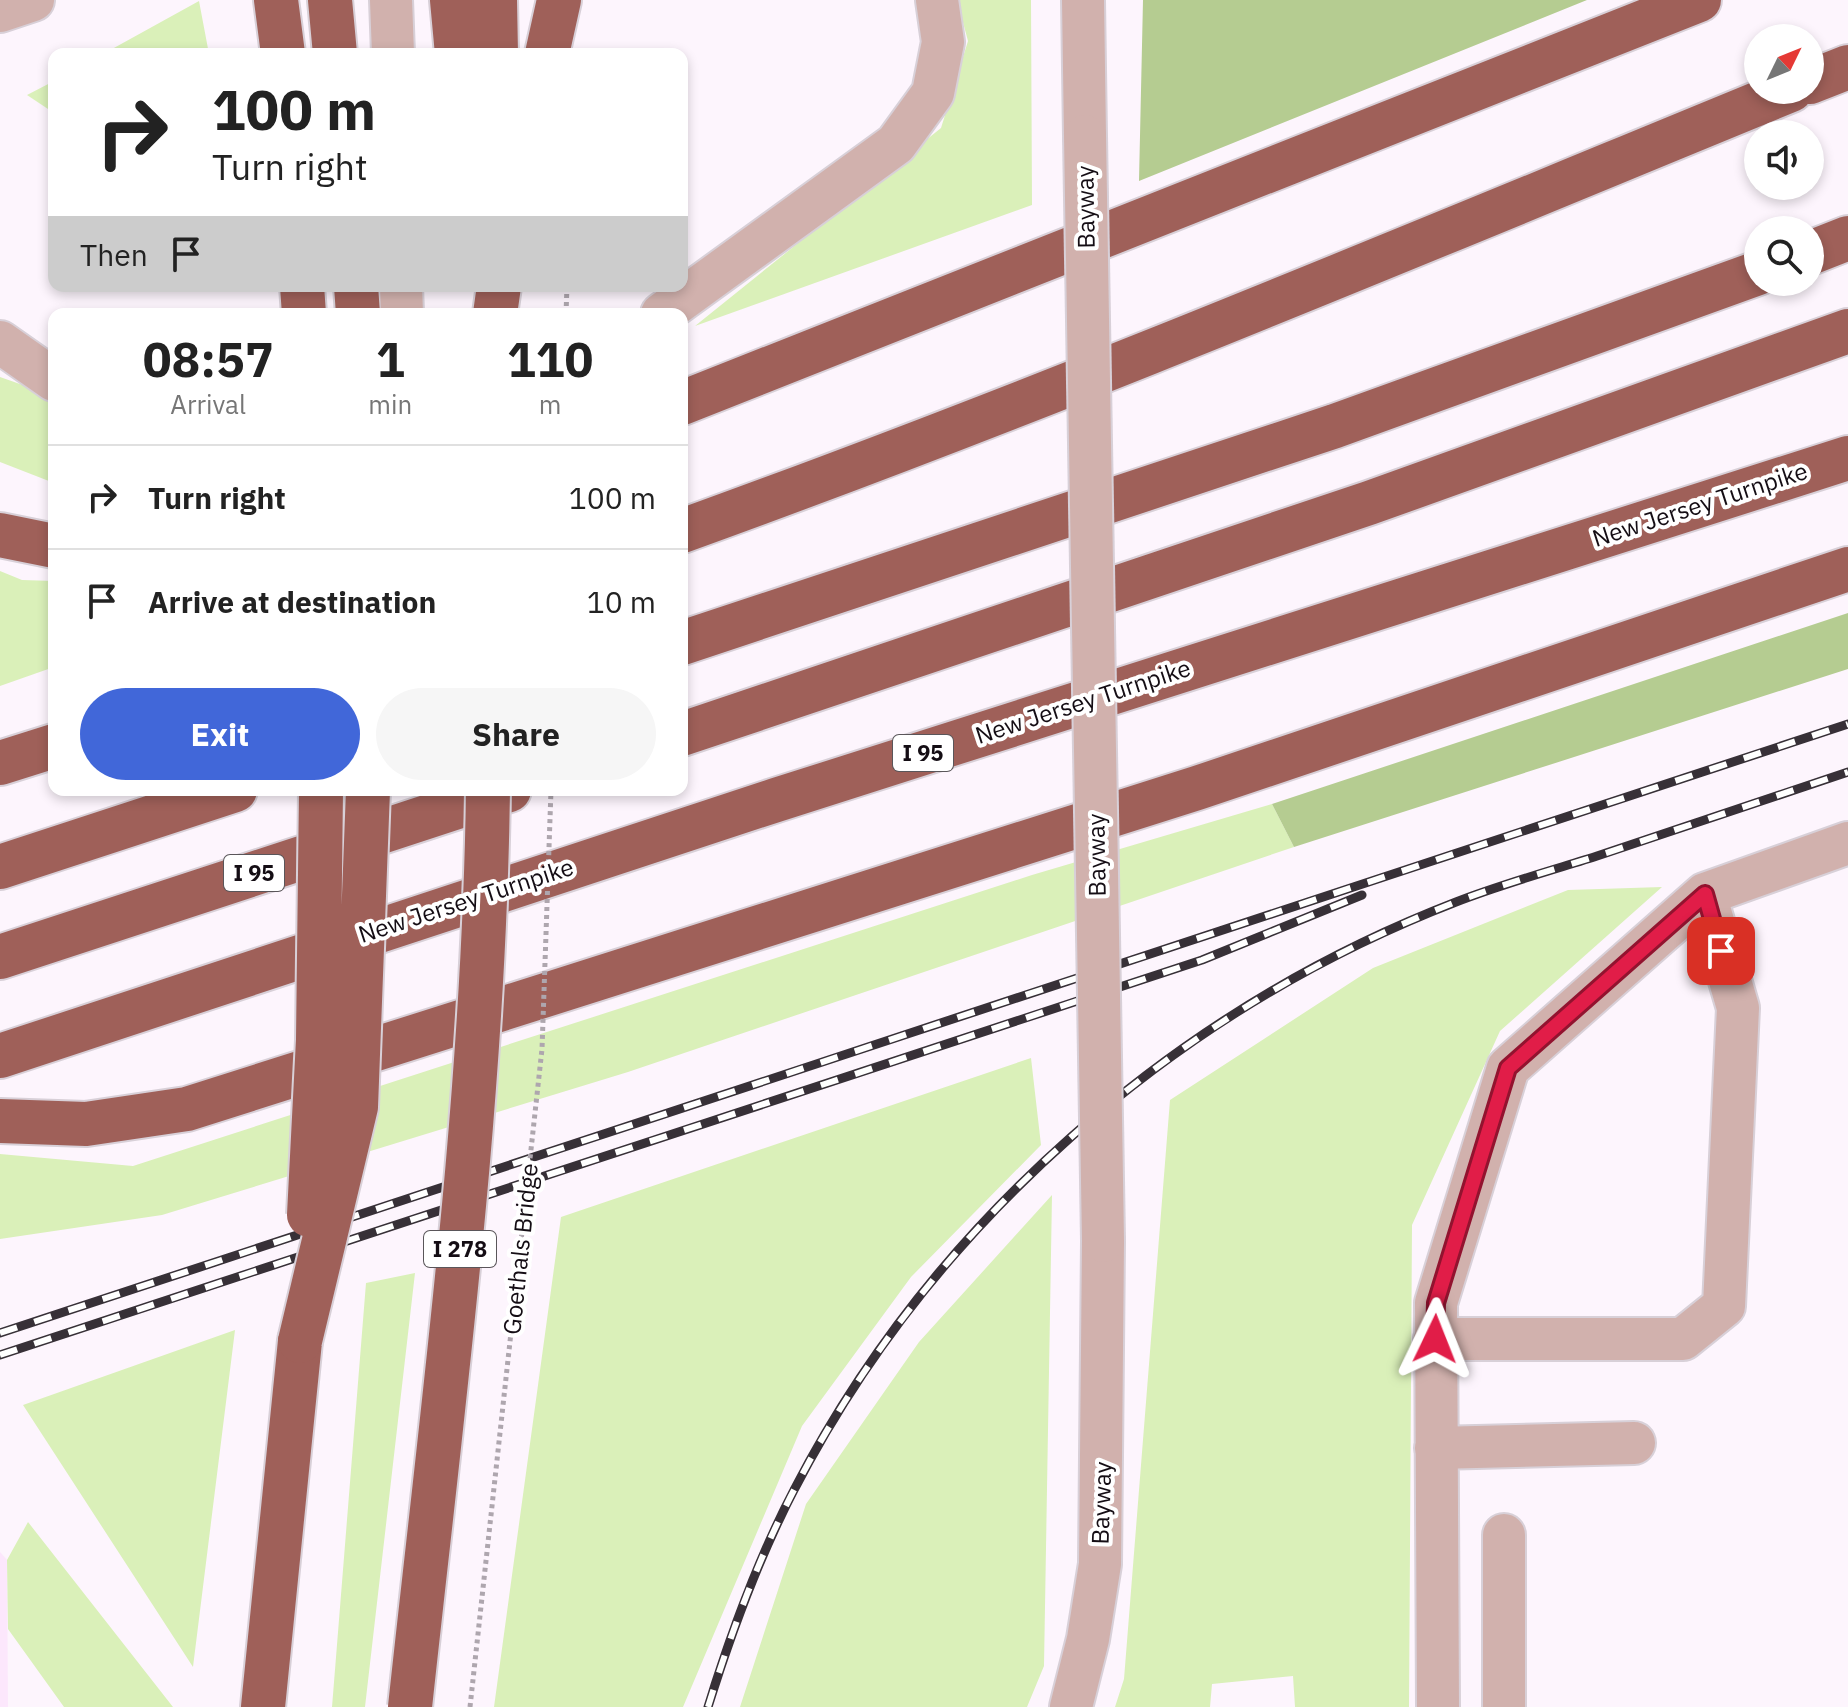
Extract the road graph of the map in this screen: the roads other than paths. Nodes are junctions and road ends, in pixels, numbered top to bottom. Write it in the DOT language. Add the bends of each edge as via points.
graph roads {
  1 [pos="33,0"];
  2 [pos="276,0"];
  3 [pos="330,0"];
  4 [pos="391,0"];
  5 [pos="452,0"];
  6 [pos="495,0"];
  7 [pos="529,0"];
  8 [pos="559,0"];
  9 [pos="937,0"];
  10 [pos="1083,0"];
  11 [pos="1699,0"];
  12 [pos="0,11"];
  13 [pos="282,48"];
  14 [pos="334,48"];
  15 [pos="393,48"];
  16 [pos="456,48"];
  17 [pos="496,48"];
  18 [pos="526,48"];
  19 [pos="548,48"];
  20 [pos="1848,67"];
  21 [pos="1824,76"];
  22 [pos="1757,104"];
  23 [pos="1848,238"];
  24 [pos="1824,247"];
  25 [pos="1744,278"];
  26 [pos="670,308"];
  27 [pos="1848,331"];
  28 [pos="0,342"];
  29 [pos="48,376"];
  30 [pos="688,401"];
  31 [pos="1848,458"];
  32 [pos="688,529"];
  33 [pos="0,535"];
  34 [pos="48,545"];
  35 [pos="1848,569"];
  36 [pos="688,641"];
  37 [pos="688,732"];
  38 [pos="48,748"];
  39 [pos="0,763"];
  40 [pos="217,796"];
  41 [pos="321,796"];
  42 [pos="368,796"];
  43 [pos="488,796"];
  44 [pos="491,796"];
  45 [pos="1848,843"];
  46 [pos="0,867"];
  47 [pos="1705,894"];
  48 [pos="0,957"];
  49 [pos="0,1056"];
  50 [pos="0,1121"];
  51 [pos="1435,1339"];
  52 [pos="300,1341"];
  53 [pos="1634,1443"];
  54 [pos="1436,1448"];
  55 [pos="1504,1535"];
  56 [pos="263,1707"];
  57 [pos="410,1707"];
  58 [pos="1071,1707"];
  59 [pos="1438,1707"];
  60 [pos="1504,1707"];
  1 -- 12 [label="street"];
  2 -- 13 [label="highway"];
  3 -- 14 [label="highway"];
  4 -- 15 [label="street"];
  5 -- 16 [label="highway"];
  6 -- 17 [label="highway"];
  7 -- 18 [label="highway"];
  8 -- 19 [label="highway"];
  9 -- 26 [label="street" via="943,42 933,93 896,144"];
  10 -- 58 [label="street, Bayway, bridge" via="1103,1241 1100,1564"];
  11 -- 30 [label="highway"];
  20 -- 21 [label="highway"];
  22 -- 32 [label="highway" via="1124,364"];
  23 -- 24 [label="highway"];
  25 -- 36 [label="highway" via="1335,426"];
  27 -- 37 [label="highway" via="1369,503"];
  28 -- 29 [label="street"];
  31 -- 49 [label="highway, New Jersey Turnpike / I 95" via="776,800"];
  33 -- 34 [label="highway"];
  35 -- 50 [label="highway" via="1197,788 187,1109 86,1124"];
  38 -- 39 [label="highway"];
  40 -- 46 [label="highway"];
  41 -- 52 [label="highway, bridge" via="318,1040"];
  42 -- 52 [label="highway, bridge" via="356,1107"];
  43 -- 57 [label="highway, I 278, bridge" via="460,1242"];
  44 -- 48 [label="highway, I 95"];
  45 -- 47 [label="street"];
  47 -- 51 [label="street" via="1508,1068 1436,1303"];
  47 -- 51 [label="street" via="1738,1008 1724,1306 1683,1339"];
  51 -- 54 [label="street"];
  52 -- 56 [label="highway"];
  53 -- 54 [label="street"];
  54 -- 59 [label="street"];
  55 -- 60 [label="street"];
}
